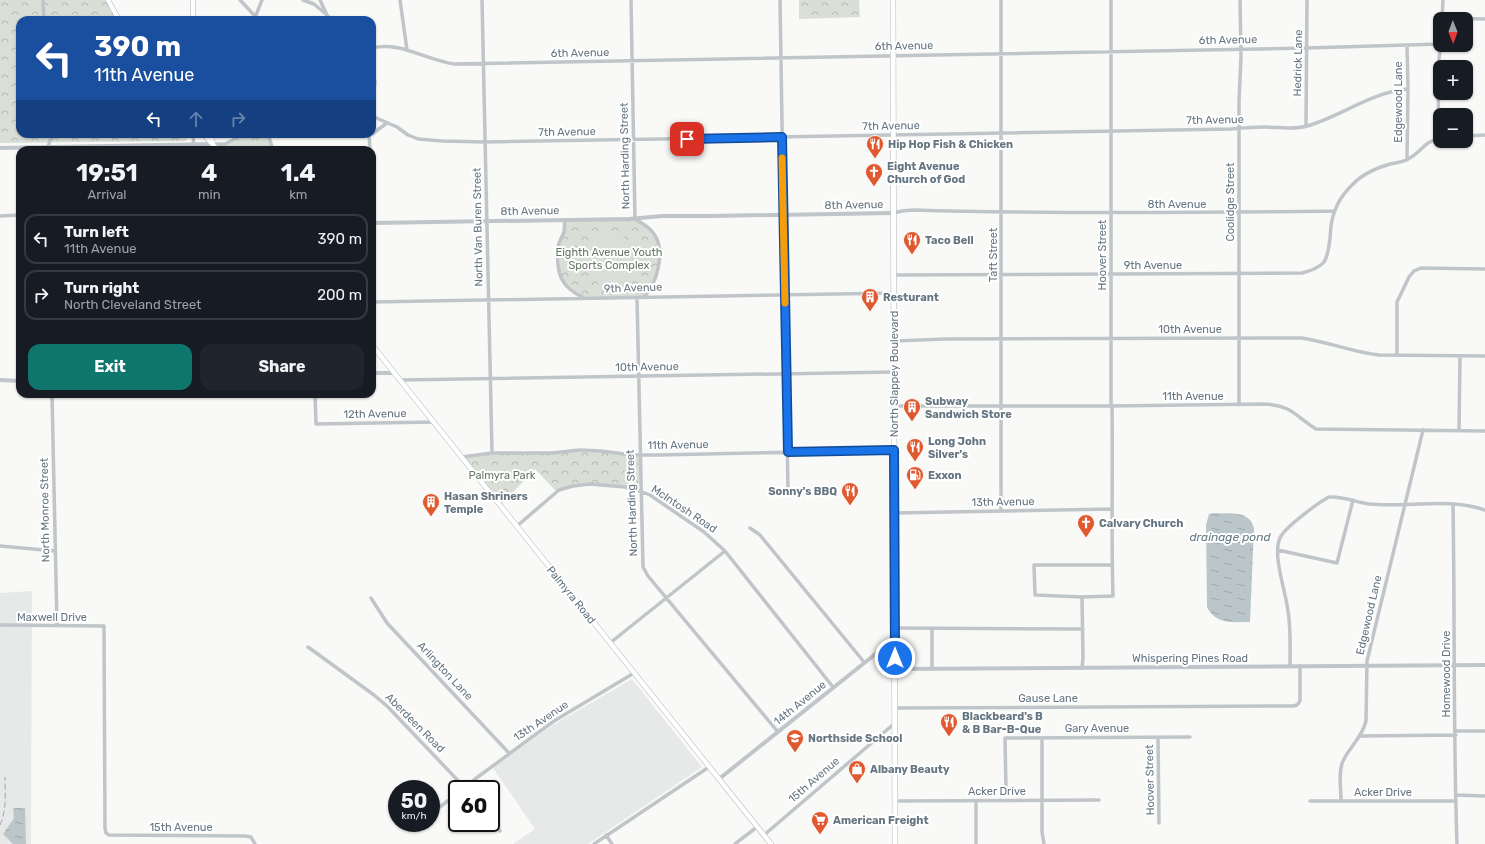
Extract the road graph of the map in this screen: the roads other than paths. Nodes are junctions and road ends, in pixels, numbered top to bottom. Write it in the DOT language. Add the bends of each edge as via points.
graph roads {
  1 [pos="43,0"];
  2 [pos="108,0"];
  3 [pos="193,0"];
  4 [pos="240,0"];
  5 [pos="262,0"];
  6 [pos="303,0"];
  7 [pos="320,0"];
  8 [pos="400,0"];
  9 [pos="482,0"];
  10 [pos="631,0"];
  11 [pos="780,0"];
  12 [pos="893,0"];
  13 [pos="1001,0"];
  14 [pos="1111,0"];
  15 [pos="1240,0"];
  16 [pos="1307,0"];
  17 [pos="1443,0"];
  18 [pos="1442,12"];
  19 [pos="327,15"];
  20 [pos="44,16"];
  21 [pos="117,16"];
  22 [pos="194,16"];
  23 [pos="252,16"];
  24 [pos="255,16"];
  25 [pos="1473,19"];
  26 [pos="1485,19"];
  27 [pos="1433,44"];
  28 [pos="1407,45"];
  29 [pos="376,47"];
  30 [pos="1241,48"];
  31 [pos="1307,48"];
  32 [pos="407,50"];
  33 [pos="1111,51"];
  34 [pos="1439,52"];
  35 [pos="1001,54"];
  36 [pos="893,55"];
  37 [pos="780,57"];
  38 [pos="632,61"];
  39 [pos="484,64"];
  40 [pos="1408,89"];
  41 [pos="1439,108"];
  42 [pos="376,118"];
  43 [pos="387,123"];
  44 [pos="1306,126"];
  45 [pos="1240,129"];
  46 [pos="376,131"];
  47 [pos="1111,131"];
  48 [pos="1002,133"];
  49 [pos="893,135"];
  50 [pos="1485,135"];
  51 [pos="1473,136"];
  52 [pos="782,137"];
  53 [pos="193,138"];
  54 [pos="207,138"];
  55 [pos="211,138"];
  56 [pos="236,138"];
  57 [pos="1433,139"];
  58 [pos="634,140"];
  59 [pos="485,142"];
  60 [pos="193,144"];
  61 [pos="212,144"];
  62 [pos="120,146"];
  63 [pos="0,148"];
  64 [pos="16,148"];
  65 [pos="1407,160"];
  66 [pos="1335,210"];
  67 [pos="1239,212"];
  68 [pos="1002,213"];
  69 [pos="1111,213"];
  70 [pos="893,214"];
  71 [pos="16,215"];
  72 [pos="783,215"];
  73 [pos="0,216"];
  74 [pos="635,219"];
  75 [pos="564,220"];
  76 [pos="486,221"];
  77 [pos="376,223"];
  78 [pos="1485,269"];
  79 [pos="1002,274"];
  80 [pos="1111,274"];
  81 [pos="1239,274"];
  82 [pos="894,275"];
  83 [pos="894,293"];
  84 [pos="785,294"];
  85 [pos="644,297"];
  86 [pos="637,298"];
  87 [pos="586,299"];
  88 [pos="489,300"];
  89 [pos="376,302"];
  90 [pos="1239,338"];
  91 [pos="1002,339"];
  92 [pos="1111,339"];
  93 [pos="894,341"];
  94 [pos="376,350"];
  95 [pos="1397,355"];
  96 [pos="1460,356"];
  97 [pos="1485,356"];
  98 [pos="894,372"];
  99 [pos="376,373"];
  100 [pos="394,373"];
  101 [pos="787,374"];
  102 [pos="638,376"];
  103 [pos="490,379"];
  104 [pos="0,380"];
  105 [pos="400,380"];
  106 [pos="16,381"];
  107 [pos="52,398"];
  108 [pos="315,398"];
  109 [pos="1239,405"];
  110 [pos="894,406"];
  111 [pos="1002,406"];
  112 [pos="1111,406"];
  113 [pos="434,422"];
  114 [pos="1423,430"];
  115 [pos="1459,430"];
  116 [pos="1485,431"];
  117 [pos="894,450"];
  118 [pos="788,452"];
  119 [pos="492,453"];
  120 [pos="640,455"];
  121 [pos="462,458"];
  122 [pos="642,491"];
  123 [pos="788,491"];
  124 [pos="1353,500"];
  125 [pos="1453,504"];
  126 [pos="1405,505"];
  127 [pos="1112,509"];
  128 [pos="1485,510"];
  129 [pos="1001,511"];
  130 [pos="894,513"];
  131 [pos="517,526"];
  132 [pos="750,528"];
  133 [pos="0,546"];
  134 [pos="1278,550"];
  135 [pos="55,551"];
  136 [pos="725,551"];
  137 [pos="1112,565"];
  138 [pos="1082,597"];
  139 [pos="371,598"];
  140 [pos="667,598"];
  141 [pos="0,625"];
  142 [pos="57,625"];
  143 [pos="895,628"];
  144 [pos="932,628"];
  145 [pos="1083,629"];
  146 [pos="610,643"];
  147 [pos="308,646"];
  148 [pos="895,647"];
  149 [pos="864,662"];
  150 [pos="1485,665"];
  151 [pos="1290,666"];
  152 [pos="1300,666"];
  153 [pos="1367,666"];
  154 [pos="1454,666"];
  155 [pos="932,668"];
  156 [pos="1082,668"];
  157 [pos="895,669"];
  158 [pos="634,674"];
  159 [pos="833,687"];
  160 [pos="895,708"];
  161 [pos="895,723"];
  162 [pos="1485,731"];
  163 [pos="778,732"];
  164 [pos="1456,733"];
  165 [pos="1190,736"];
  166 [pos="1360,736"];
  167 [pos="1158,737"];
  168 [pos="1042,738"];
  169 [pos="509,753"];
  170 [pos="709,767"];
  171 [pos="718,779"];
  172 [pos="456,780"];
  173 [pos="475,780"];
  174 [pos="1006,789"];
  175 [pos="1456,795"];
  176 [pos="1485,796"];
  177 [pos="1042,800"];
  178 [pos="1099,800"];
  179 [pos="895,801"];
  180 [pos="976,801"];
  181 [pos="1310,801"];
  182 [pos="1341,801"];
  183 [pos="1456,801"];
  184 [pos="1159,823"];
  185 [pos="757,827"];
  186 [pos="106,833"];
  187 [pos="606,835"];
  188 [pos="764,835"];
  189 [pos="255,843"];
  190 [pos="594,844"];
  191 [pos="612,844"];
  192 [pos="735,844"];
  193 [pos="771,844"];
  194 [pos="896,844"];
  195 [pos="976,844"];
  196 [pos="1044,844"];
  197 [pos="1457,844"];
  1 -- 20 [label="street"];
  2 -- 21 [label="main road"];
  3 -- 22 [label="main road"];
  4 -- 23 [label="street"];
  5 -- 24 [label="street"];
  6 -- 19 [label="street" via="314,4"];
  7 -- 19 [label="street"];
  8 -- 32 [label="street"];
  9 -- 39 [label="street, North Van Buren Street"];
  10 -- 38 [label="street, North Harding Street"];
  11 -- 37 [label="street"];
  12 -- 36 [label="main road, North Slappey Boulevard"];
  13 -- 35 [label="street, Taft Street"];
  14 -- 33 [label="street, Hoover Street"];
  15 -- 30 [label="street, Coolidge Street"];
  16 -- 31 [label="street, Hedrick Lane"];
  17 -- 18 [label="street"];
  25 -- 26 [label="street"];
  27 -- 28 [label="street, 6th Avenue"];
  28 -- 31 [label="street, 6th Avenue"];
  28 -- 40 [label="street, Edgewood Lane"];
  29 -- 32 [label="street, 6th Avenue" via="387,46"];
  30 -- 31 [label="street, 6th Avenue"];
  30 -- 33 [label="street, 6th Avenue"];
  30 -- 45 [label="street, Coolidge Street"];
  31 -- 44 [label="street, Hedrick Lane"];
  32 -- 39 [label="street, 6th Avenue" via="446,63"];
  33 -- 35 [label="street, 6th Avenue"];
  33 -- 47 [label="street, Hoover Street"];
  34 -- 41 [label="street"];
  35 -- 36 [label="street, 6th Avenue"];
  35 -- 48 [label="street, Taft Street"];
  36 -- 37 [label="street, 6th Avenue"];
  36 -- 49 [label="main road, North Slappey Boulevard"];
  37 -- 38 [label="street, 6th Avenue"];
  37 -- 52 [label="street"];
  38 -- 39 [label="street, 6th Avenue"];
  38 -- 58 [label="street, North Harding Street"];
  39 -- 59 [label="street, North Van Buren Street"];
  40 -- 44 [label="street, 7th Avenue" via="1375,96"];
  40 -- 65 [label="street, Edgewood Lane"];
  42 -- 43 [label="street, 7th Avenue"];
  43 -- 46 [label="street"];
  43 -- 59 [label="street, 7th Avenue" via="424,140"];
  44 -- 45 [label="street, 7th Avenue"];
  45 -- 47 [label="street, 7th Avenue"];
  45 -- 67 [label="street, Coolidge Street"];
  47 -- 48 [label="street, 7th Avenue"];
  47 -- 69 [label="street, Hoover Street"];
  48 -- 49 [label="street, 7th Avenue"];
  48 -- 68 [label="street, Taft Street"];
  49 -- 52 [label="street, 7th Avenue"];
  49 -- 70 [label="main road, North Slappey Boulevard"];
  50 -- 51 [label="street"];
  52 -- 58 [label="street, 7th Avenue"];
  52 -- 72 [label="street"];
  53 -- 60 [label="street"];
  54 -- 61 [label="main road"];
  55 -- 61 [label="main road"];
  56 -- 61 [label="street" via="225,144"];
  57 -- 65 [label="street"];
  58 -- 59 [label="street, 7th Avenue"];
  58 -- 74 [label="street, North Harding Street"];
  59 -- 76 [label="street, North Van Buren Street"];
  60 -- 61 [label="street"];
  60 -- 62 [label="street"];
  63 -- 64 [label="street"];
  65 -- 66 [label="street" via="1364,174 1347,190"];
  66 -- 67 [label="street, 8th Avenue"];
  66 -- 81 [label="street, 9th Avenue" via="1327,254 1323,262 1315,268 1301,273"];
  67 -- 69 [label="street, 8th Avenue"];
  67 -- 81 [label="street, Coolidge Street"];
  68 -- 69 [label="street, 8th Avenue"];
  68 -- 70 [label="street, 8th Avenue" via="914,210"];
  68 -- 79 [label="street, Taft Street"];
  69 -- 80 [label="street, Hoover Street"];
  70 -- 72 [label="street, 8th Avenue"];
  70 -- 82 [label="main road, North Slappey Boulevard"];
  71 -- 73 [label="street"];
  72 -- 74 [label="street, 8th Avenue" via="662,216"];
  72 -- 84 [label="street"];
  74 -- 75 [label="street, 8th Avenue"];
  74 -- 85 [label="street, North Harding Street" via="651,229 659,246 655,278"];
  75 -- 76 [label="street, 8th Avenue"];
  75 -- 87 [label="street" via="564,231 558,246 560,276 568,287"];
  76 -- 77 [label="street, 8th Avenue"];
  76 -- 88 [label="street, North Van Buren Street"];
  78 -- 95 [label="street" via="1420,268 1414,271 1397,302"];
  79 -- 80 [label="street, 9th Avenue"];
  79 -- 82 [label="street, 9th Avenue"];
  79 -- 91 [label="street, Taft Street"];
  80 -- 81 [label="street, 9th Avenue"];
  80 -- 92 [label="street, Hoover Street"];
  81 -- 90 [label="street, Coolidge Street"];
  82 -- 83 [label="main road, North Slappey Boulevard"];
  83 -- 84 [label="street, 9th Avenue"];
  83 -- 93 [label="main road, North Slappey Boulevard"];
  84 -- 85 [label="street, 9th Avenue"];
  84 -- 101 [label="street"];
  85 -- 86 [label="street, 9th Avenue"];
  86 -- 87 [label="street, 9th Avenue"];
  86 -- 102 [label="street, North Harding Street"];
  87 -- 88 [label="street, 9th Avenue"];
  88 -- 89 [label="street, 9th Avenue"];
  88 -- 103 [label="street, North Van Buren Street"];
  90 -- 92 [label="street, 10th Avenue"];
  90 -- 95 [label="street, 10th Avenue" via="1302,338 1363,353"];
  90 -- 109 [label="street, Coolidge Street"];
  91 -- 92 [label="street, 10th Avenue"];
  91 -- 93 [label="street, 10th Avenue"];
  91 -- 111 [label="street, Taft Street"];
  92 -- 112 [label="street, Hoover Street"];
  93 -- 98 [label="main road, North Slappey Boulevard"];
  94 -- 100 [label="main road, Palmyra Road"];
  95 -- 96 [label="street, 10th Avenue"];
  96 -- 97 [label="street, 10th Avenue"];
  96 -- 115 [label="street"];
  98 -- 101 [label="street, 10th Avenue"];
  98 -- 110 [label="main road, North Slappey Boulevard"];
  99 -- 100 [label="street"];
  100 -- 105 [label="main road, Palmyra Road"];
  101 -- 102 [label="street, 10th Avenue"];
  101 -- 118 [label="street"];
  102 -- 103 [label="street, 10th Avenue"];
  102 -- 120 [label="street, North Harding Street"];
  103 -- 105 [label="street, 10th Avenue"];
  103 -- 119 [label="street, North Van Buren Street"];
  104 -- 106 [label="street"];
  105 -- 113 [label="main road, Palmyra Road"];
  107 -- 135 [label="street, North Monroe Street"];
  108 -- 113 [label="street, 12th Avenue" via="316,424"];
  109 -- 112 [label="street, 11th Avenue"];
  109 -- 114 [label="street, 11th Avenue" via="1276,404 1286,407 1316,429"];
  110 -- 111 [label="street, 11th Avenue"];
  110 -- 117 [label="main road, North Slappey Boulevard"];
  111 -- 112 [label="street, 11th Avenue"];
  111 -- 129 [label="street, Taft Street"];
  112 -- 127 [label="street, Hoover Street"];
  113 -- 121 [label="main road, Palmyra Road"];
  114 -- 115 [label="street, 11th Avenue"];
  114 -- 126 [label="street, Edgewood Lane"];
  115 -- 116 [label="street, 11th Avenue"];
  117 -- 118 [label="street, 11th Avenue"];
  117 -- 130 [label="main road, North Slappey Boulevard"];
  118 -- 120 [label="street, 11th Avenue"];
  118 -- 123 [label="street"];
  119 -- 120 [label="street, 11th Avenue" via="539,454 595,450"];
  119 -- 121 [label="street, 11th Avenue"];
  120 -- 122 [label="street, North Harding Street"];
  121 -- 131 [label="main road, Palmyra Road"];
  122 -- 131 [label="street, McIntosh Road" via="590,484 565,488 543,502"];
  122 -- 136 [label="street, McIntosh Road" via="679,514"];
  122 -- 140 [label="street, North Harding Street" via="643,567"];
  124 -- 126 [label="street" via="1369,504"];
  124 -- 134 [label="street" via="1329,497 1324,500 1283,533 1278,542"];
  124 -- 134 [label="street" via="1337,563"];
  125 -- 126 [label="street"];
  125 -- 128 [label="street"];
  125 -- 154 [label="street, Homewood Drive"];
  126 -- 153 [label="street, Edgewood Lane"];
  127 -- 129 [label="street, 13th Avenue"];
  127 -- 137 [label="street, Hoover Street"];
  129 -- 130 [label="street, 13th Avenue"];
  130 -- 143 [label="main road, North Slappey Boulevard"];
  131 -- 146 [label="main road, Palmyra Road"];
  132 -- 149 [label="street" via="760,535"];
  133 -- 135 [label="street"];
  134 -- 151 [label="street" via="1279,570 1288,611"];
  135 -- 142 [label="street, North Monroe Street"];
  136 -- 140 [label="street"];
  136 -- 159 [label="street, McIntosh Road"];
  137 -- 138 [label="street, Hoover Street" via="1113,596"];
  137 -- 138 [label="street" via="1034,566 1035,595"];
  138 -- 145 [label="street"];
  139 -- 169 [label="street, Arlington Lane" via="387,623"];
  140 -- 146 [label="street"];
  140 -- 163 [label="street, North Harding Street"];
  141 -- 142 [label="street, Maxwell Drive"];
  142 -- 186 [label="street, Maxwell Drive" via="104,626"];
  143 -- 144 [label="street"];
  143 -- 148 [label="main road, North Slappey Boulevard"];
  144 -- 145 [label="street"];
  144 -- 155 [label="street"];
  145 -- 156 [label="street"];
  146 -- 158 [label="main road, Palmyra Road"];
  147 -- 172 [label="street, Aberdeen Road" via="374,695"];
  148 -- 149 [label="street, 14th Avenue" via="881,649"];
  148 -- 157 [label="main road, North Slappey Boulevard"];
  149 -- 159 [label="street, 14th Avenue"];
  150 -- 154 [label="street, Whispering Pines Road"];
  151 -- 152 [label="street, Whispering Pines Road"];
  151 -- 156 [label="street, Whispering Pines Road"];
  152 -- 153 [label="street, Whispering Pines Road"];
  152 -- 160 [label="street, Gause Lane" via="1300,701 1293,706"];
  153 -- 154 [label="street, Whispering Pines Road"];
  153 -- 166 [label="street, Edgewood Lane" via="1367,713 1365,728"];
  154 -- 164 [label="street, Homewood Drive"];
  155 -- 156 [label="street, Whispering Pines Road"];
  155 -- 157 [label="street, Whispering Pines Road"];
  157 -- 160 [label="main road, North Slappey Boulevard"];
  158 -- 169 [label="street, 13th Avenue" via="554,721"];
  158 -- 170 [label="main road, Palmyra Road"];
  159 -- 163 [label="street, 14th Avenue"];
  160 -- 161 [label="main road, North Slappey Boulevard"];
  161 -- 179 [label="main road, North Slappey Boulevard"];
  161 -- 188 [label="street, 15th Avenue"];
  162 -- 164 [label="street"];
  163 -- 171 [label="street, 14th Avenue"];
  164 -- 166 [label="street"];
  164 -- 175 [label="street, Homewood Drive"];
  165 -- 167 [label="street, Gary Avenue"];
  166 -- 182 [label="street, Edgewood Lane" via="1342,762"];
  167 -- 168 [label="street, Gary Avenue"];
  167 -- 184 [label="street, Hoover Street"];
  168 -- 174 [label="street, Gary Avenue" via="1005,738"];
  168 -- 177 [label="street"];
  169 -- 173 [label="street, 13th Avenue"];
  170 -- 171 [label="main road, Palmyra Road"];
  170 -- 187 [label="street"];
  171 -- 185 [label="main road, Palmyra Road"];
  175 -- 176 [label="street"];
  175 -- 183 [label="street, Homewood Drive"];
  177 -- 178 [label="street, Acker Drive"];
  177 -- 180 [label="street, Acker Drive"];
  177 -- 196 [label="street"];
  179 -- 180 [label="street, Acker Drive"];
  179 -- 194 [label="main road, North Slappey Boulevard"];
  180 -- 195 [label="street"];
  181 -- 182 [label="street, Acker Drive"];
  182 -- 183 [label="street, Acker Drive"];
  183 -- 197 [label="street, Homewood Drive"];
  185 -- 188 [label="main road, Palmyra Road"];
  185 -- 192 [label="street"];
  186 -- 189 [label="street, 15th Avenue" via="113,836 245,836 251,837"];
  187 -- 190 [label="street"];
  187 -- 191 [label="street"];
  188 -- 193 [label="main road, Palmyra Road"];
}
